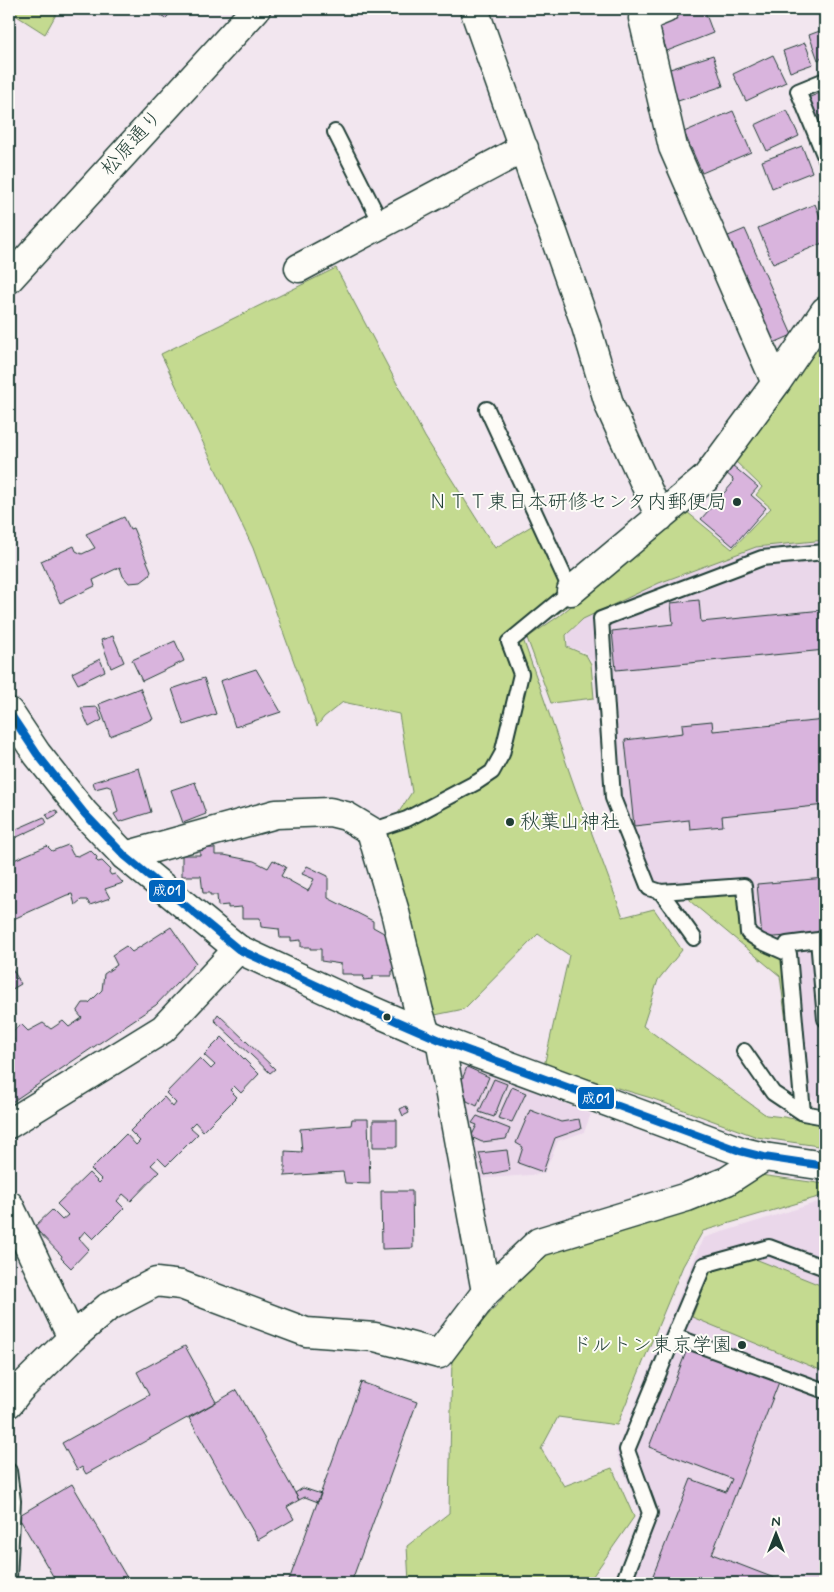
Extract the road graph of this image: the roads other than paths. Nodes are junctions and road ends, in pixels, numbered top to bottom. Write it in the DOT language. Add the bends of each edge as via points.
graph roads {
  1 [pos="256,9"];
  2 [pos="474,9"];
  3 [pos="664,9"];
  4 [pos="825,80"];
  5 [pos="335,132"];
  6 [pos="524,148"];
  7 [pos="825,157"];
  8 [pos="382,224"];
  9 [pos="299,268"];
  10 [pos="9,279"];
  11 [pos="825,311"];
  12 [pos="776,383"];
  13 [pos="486,409"];
  14 [pos="660,517"];
  15 [pos="825,552"];
  16 [pos="571,591"];
  17 [pos="9,712"];
  18 [pos="372,831"];
  19 [pos="125,856"];
  20 [pos="661,892"];
  21 [pos="694,938"];
  22 [pos="822,940"];
  23 [pos="787,945"];
  24 [pos="238,949"];
  25 [pos="825,1019"];
  26 [pos="433,1037"];
  27 [pos="744,1051"];
  28 [pos="803,1112"];
  29 [pos="825,1117"];
  30 [pos="9,1124"];
  31 [pos="764,1157"];
  32 [pos="825,1166"];
  33 [pos="9,1205"];
  34 [pos="825,1268"];
  35 [pos="486,1292"];
  36 [pos="674,1336"];
  37 [pos="72,1338"];
  38 [pos="825,1391"];
  39 [pos="9,1403"];
  40 [pos="9,1471"];
  41 [pos="9,1578"];
  42 [pos="623,1583"];
  1 -- 10 [label="street, 松原通り"];
  2 -- 6 [label="street"];
  3 -- 12 [label="street" via="643,18 673,147"];
  4 -- 7 [label="lane" via="798,91"];
  5 -- 8 [label="lane"];
  6 -- 8 [label="street"];
  6 -- 14 [label="street" via="587,328 610,407"];
  8 -- 9 [label="street"];
  11 -- 12 [label="street"];
  12 -- 14 [label="street" via="706,478"];
  13 -- 16 [label="lane"];
  14 -- 16 [label="street"];
  15 -- 20 [label="lane" via="762,558 601,618 613,798 648,888"];
  16 -- 18 [label="lane" via="509,642 521,674 502,754 492,772 407,819"];
  17 -- 19 [label="street" via="37,754 84,813"];
  18 -- 19 [label="street" via="346,816 330,812 276,814"];
  18 -- 26 [label="street" via="419,1012"];
  19 -- 24 [label="street"];
  20 -- 21 [label="lane"];
  20 -- 23 [label="lane" via="744,886 748,933 760,941"];
  22 -- 23 [label="lane"];
  22 -- 25 [label="lane"];
  23 -- 28 [label="lane"];
  24 -- 26 [label="street"];
  24 -- 30 [label="street" via="163,1029"];
  26 -- 31 [label="street" via="740,1151"];
  26 -- 35 [label="street"];
  27 -- 28 [label="lane" via="773,1093"];
  28 -- 29 [label="lane"];
  31 -- 32 [label="street"];
  31 -- 35 [label="street" via="727,1181 687,1197 539,1242"];
  33 -- 37 [label="street"];
  34 -- 36 [label="lane" via="769,1247 704,1265"];
  35 -- 37 [label="street" via="439,1354 375,1337 306,1332 180,1285 156,1282 108,1307"];
  36 -- 38 [label="lane"];
  36 -- 42 [label="lane" via="627,1450 650,1513"];
  37 -- 39 [label="street"];
  40 -- 41 [label="lane" via="13,1501"];
}
